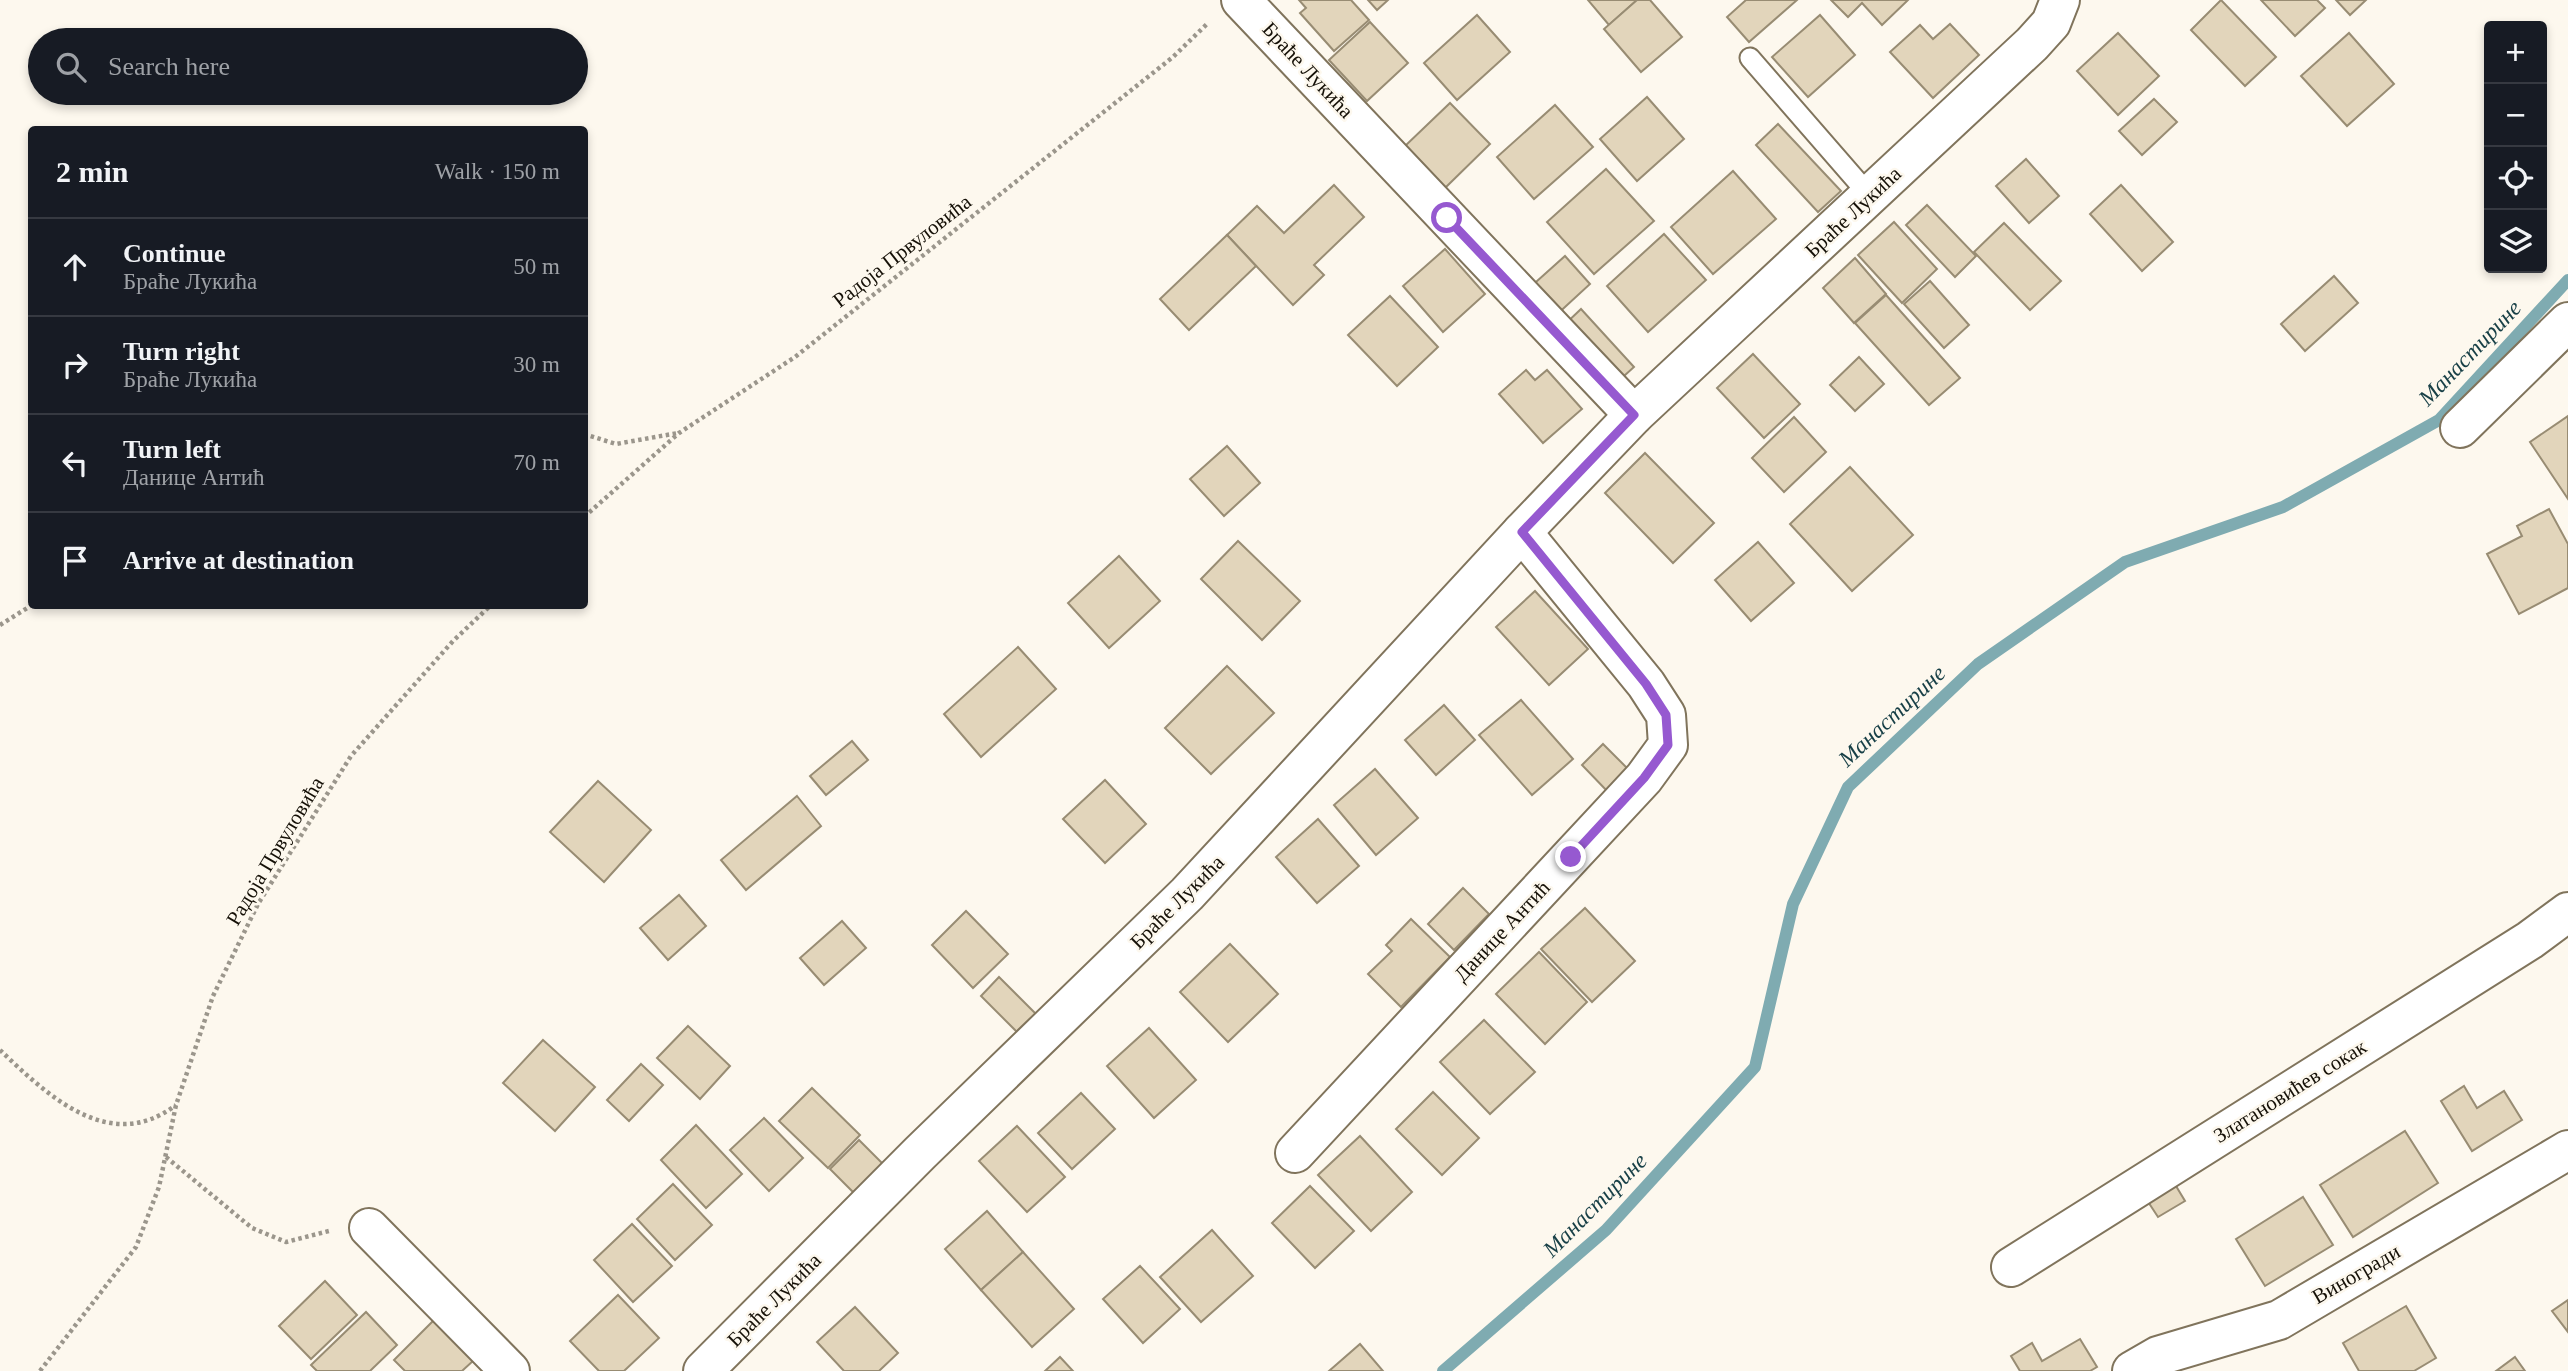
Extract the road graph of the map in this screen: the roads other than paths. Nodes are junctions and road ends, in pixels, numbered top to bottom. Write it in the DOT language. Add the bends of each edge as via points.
graph roads {
  1 [pos="2060,0"];
  2 [pos="1227,9"];
  3 [pos="1750,58"];
  4 [pos="1870,196"];
  5 [pos="2568,321"];
  6 [pos="1634,415"];
  7 [pos="2460,428"];
  8 [pos="1522,532"];
  9 [pos="2568,912"];
  10 [pos="2568,1150"];
  11 [pos="1295,1153"];
  12 [pos="369,1228"];
  13 [pos="2011,1267"];
  14 [pos="510,1371"];
  15 [pos="703,1371"];
  16 [pos="2133,1371"];
  1 -- 4 [label="street, Браће Лукића" via="2050,23 2032,44"];
  2 -- 6 [label="street, Браће Лукића"];
  3 -- 4 [label="lane"];
  4 -- 6 [label="street, Браће Лукића"];
  5 -- 7 [label="street"];
  6 -- 8 [label="street, Браће Лукића"];
  8 -- 11 [label="street, Данице Антић" via="1646,684 1666,715 1668,745 1644,778"];
  8 -- 15 [label="street, Браће Лукића" via="1187,894 919,1153"];
  9 -- 13 [label="street, Златановићев сокак"];
  10 -- 16 [label="street, Виногради" via="2279,1320 2169,1352"];
  12 -- 14 [label="street"];
}
